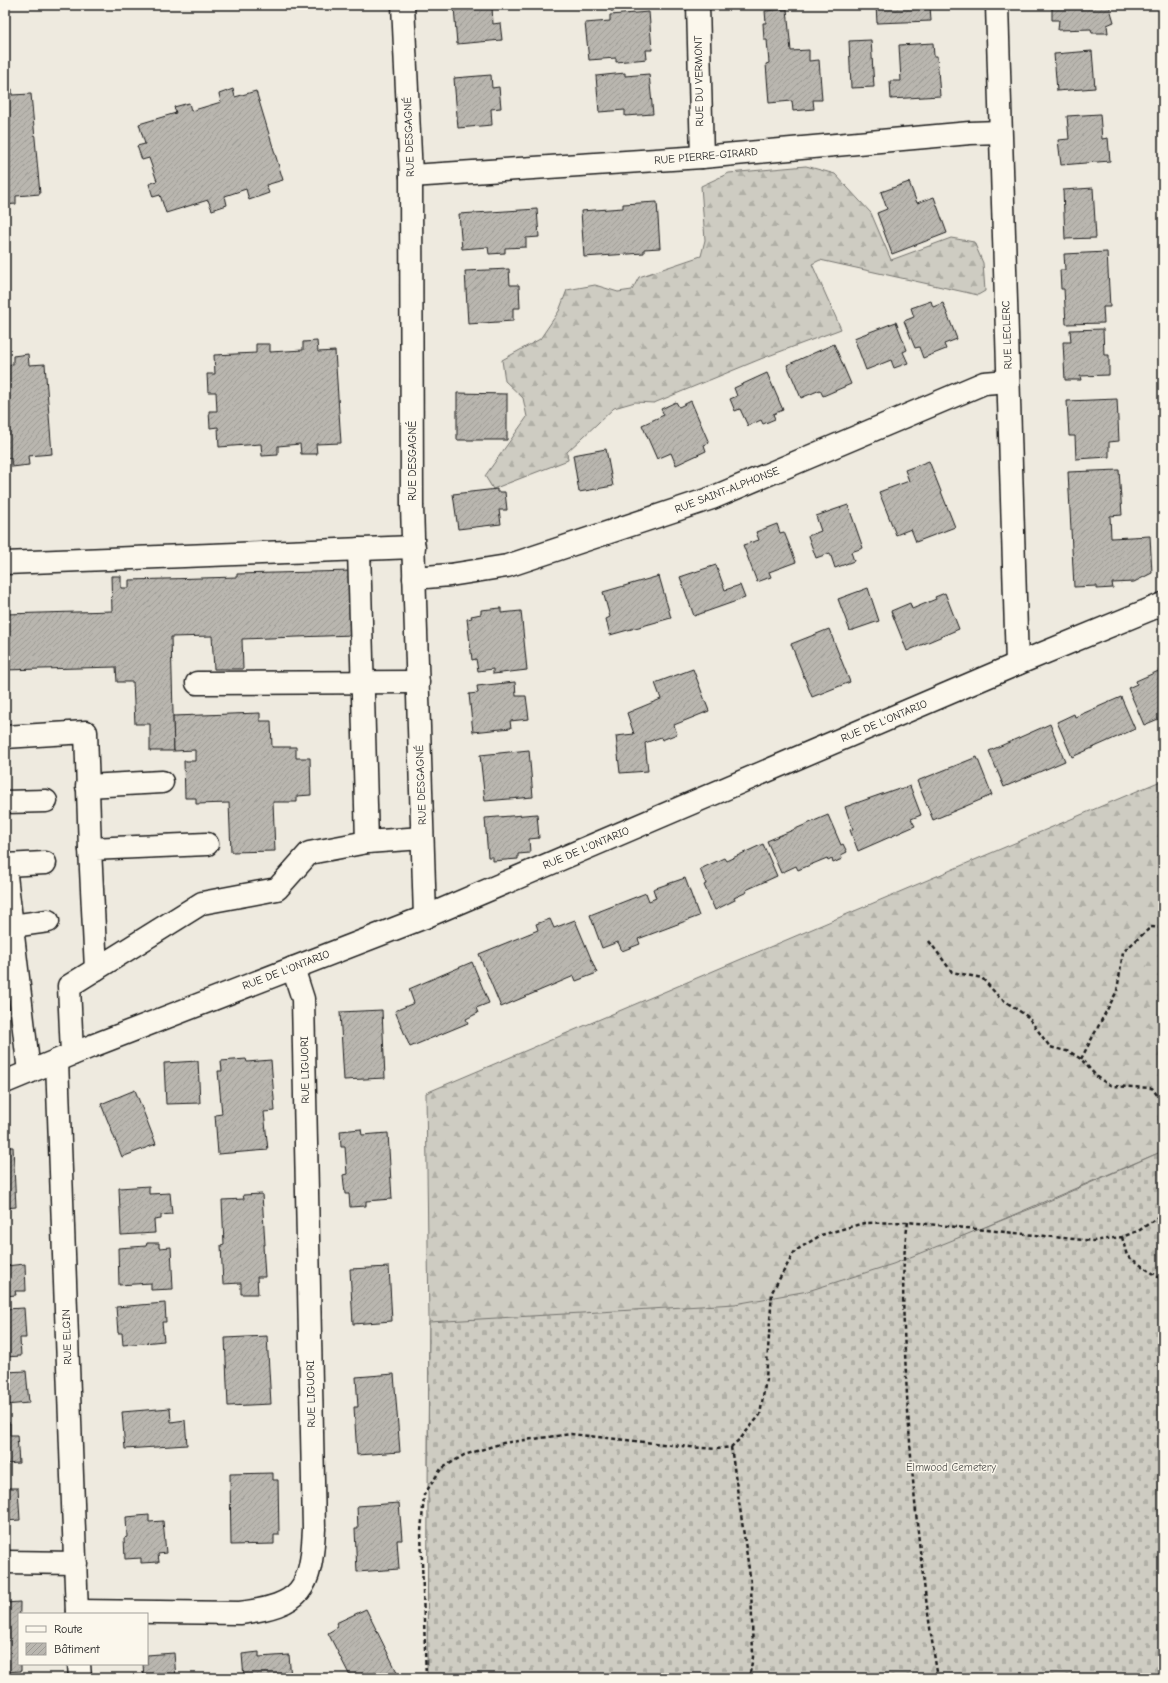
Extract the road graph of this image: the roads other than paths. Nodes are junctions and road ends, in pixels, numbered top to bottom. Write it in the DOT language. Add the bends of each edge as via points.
graph roads {
  1 [pos="403,5"];
  2 [pos="698,5"];
  3 [pos="997,5"];
  4 [pos="1000,132"];
  5 [pos="702,157"];
  6 [pos="411,176"];
  7 [pos="1008,381"];
  8 [pos="414,547"];
  9 [pos="359,549"];
  10 [pos="5,563"];
  11 [pos="414,578"];
  12 [pos="1163,604"];
  13 [pos="1017,664"];
  14 [pos="364,682"];
  15 [pos="418,682"];
  16 [pos="196,683"];
  17 [pos="5,738"];
  18 [pos="162,782"];
  19 [pos="87,786"];
  20 [pos="46,801"];
  21 [pos="5,802"];
  22 [pos="422,838"];
  23 [pos="367,842"];
  24 [pos="207,844"];
  25 [pos="90,849"];
  26 [pos="45,863"];
  27 [pos="5,866"];
  28 [pos="425,917"];
  29 [pos="48,922"];
  30 [pos="12,926"];
  31 [pos="293,968"];
  32 [pos="96,969"];
  33 [pos="64,1058"];
  34 [pos="29,1072"];
  35 [pos="5,1082"];
  36 [pos="5,1562"];
  37 [pos="76,1563"];
  38 [pos="77,1613"];
  39 [pos="79,1665"];
  40 [pos="80,1678"];
  1 -- 6 [label="street, RUE DESGAGNÉ"];
  2 -- 5 [label="street, RUE DU VERMONT"];
  3 -- 4 [label="street, RUE LECLERC"];
  4 -- 5 [label="street, RUE PIERRE-GIRARD"];
  4 -- 7 [label="street, RUE LECLERC"];
  5 -- 6 [label="street, RUE PIERRE-GIRARD"];
  6 -- 8 [label="street, RUE DESGAGNÉ"];
  7 -- 11 [label="street, RUE SAINT-ALPHONSE" via="984,383 712,498 506,566"];
  7 -- 13 [label="street, RUE LECLERC"];
  8 -- 9 [label="street"];
  8 -- 11 [label="street, RUE DESGAGNÉ"];
  9 -- 10 [label="street"];
  9 -- 14 [label="street"];
  11 -- 15 [label="street, RUE DESGAGNÉ"];
  12 -- 13 [label="street, RUE DE L'ONTARIO"];
  13 -- 28 [label="street, RUE DE L'ONTARIO"];
  14 -- 15 [label="street"];
  14 -- 16 [label="street"];
  14 -- 23 [label="street"];
  15 -- 22 [label="street, RUE DESGAGNÉ"];
  17 -- 19 [label="street" via="86,732"];
  18 -- 19 [label="street"];
  19 -- 25 [label="street"];
  20 -- 21 [label="street"];
  22 -- 23 [label="street"];
  22 -- 28 [label="street, RUE DESGAGNÉ"];
  23 -- 32 [label="street" via="310,853 276,889 202,903"];
  24 -- 25 [label="street"];
  25 -- 32 [label="street"];
  26 -- 27 [label="street"];
  27 -- 30 [label="street"];
  28 -- 31 [label="street, RUE DE L'ONTARIO"];
  29 -- 30 [label="street"];
  30 -- 34 [label="street"];
  31 -- 33 [label="street, RUE DE L'ONTARIO"];
  31 -- 38 [label="street, RUE LIGUORI" via="303,999 313,1561 306,1580 296,1594 283,1604 265,1610 240,1613"];
  32 -- 33 [label="street, RUE ELGIN" via="70,986"];
  33 -- 34 [label="street, RUE DE L'ONTARIO"];
  33 -- 37 [label="street, RUE ELGIN"];
  34 -- 35 [label="street, RUE DE L'ONTARIO"];
  36 -- 37 [label="street"];
  37 -- 38 [label="street, RUE ELGIN"];
  39 -- 40 [label="street"];
}
